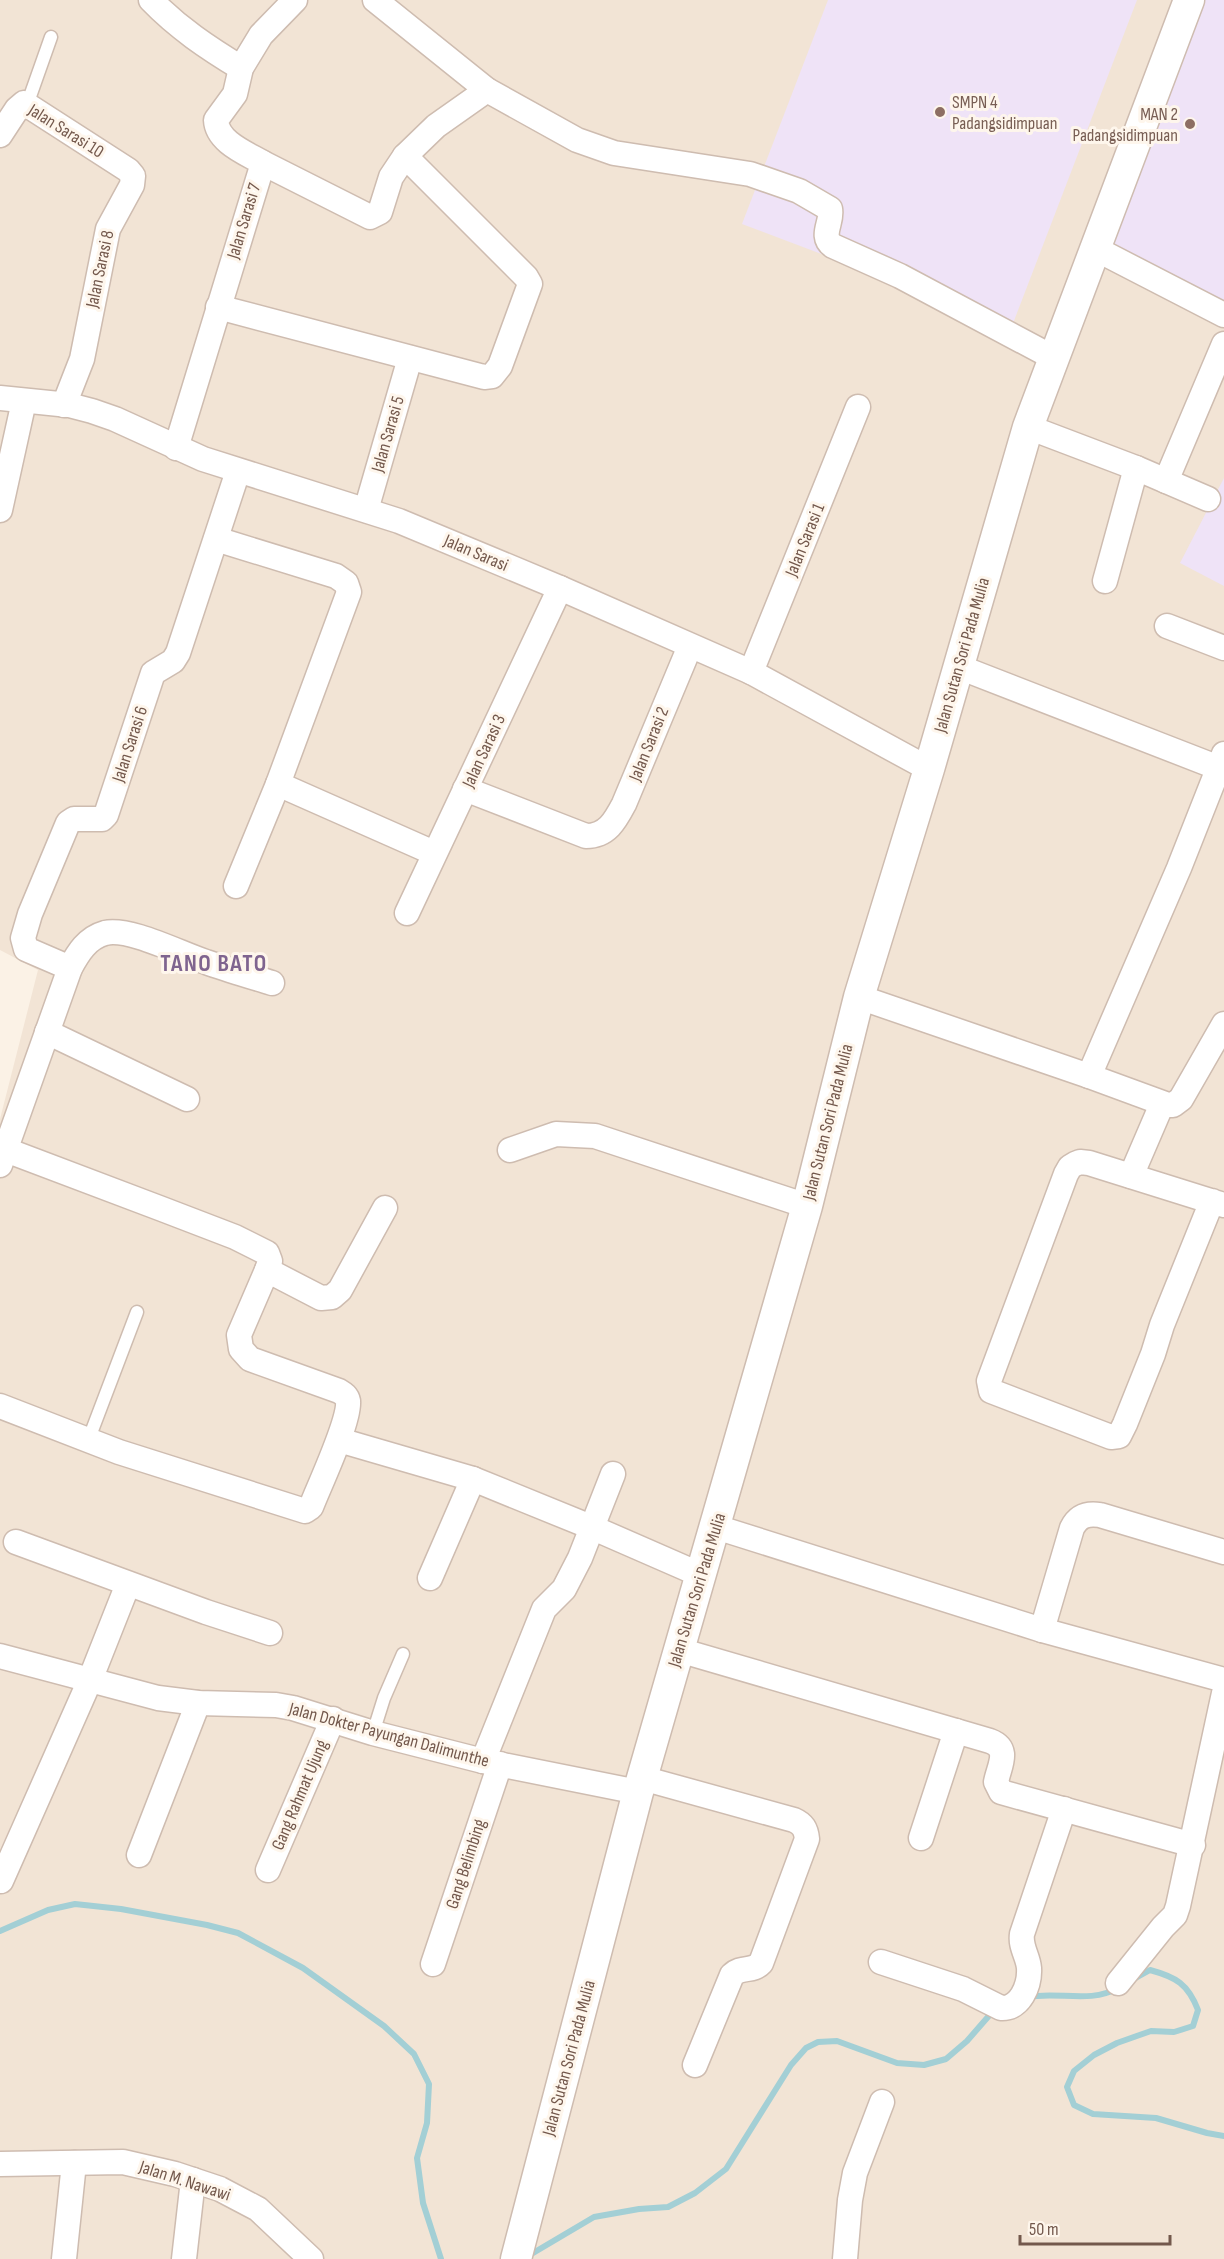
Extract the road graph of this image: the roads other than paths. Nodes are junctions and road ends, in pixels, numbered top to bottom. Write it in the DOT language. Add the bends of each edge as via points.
graph roads {
  1 [pos="151,0"];
  2 [pos="295,0"];
  3 [pos="375,0"];
  4 [pos="1190,0"];
  5 [pos="51,37"];
  6 [pos="241,68"];
  7 [pos="487,90"];
  8 [pos="27,105"];
  9 [pos="0,135"];
  10 [pos="405,156"];
  11 [pos="263,164"];
  12 [pos="132,185"];
  13 [pos="1096,249"];
  14 [pos="218,307"];
  15 [pos="1224,315"];
  16 [pos="1224,344"];
  17 [pos="410,358"];
  18 [pos="1054,358"];
  19 [pos="0,398"];
  20 [pos="24,401"];
  21 [pos="64,405"];
  22 [pos="858,407"];
  23 [pos="1028,427"];
  24 [pos="176,447"];
  25 [pos="1136,468"];
  26 [pos="238,471"];
  27 [pos="1166,481"];
  28 [pos="1208,499"];
  29 [pos="0,510"];
  30 [pos="366,510"];
  31 [pos="216,539"];
  32 [pos="1105,581"];
  33 [pos="560,588"];
  34 [pos="1167,626"];
  35 [pos="690,646"];
  36 [pos="1224,648"];
  37 [pos="959,668"];
  38 [pos="751,672"];
  39 [pos="1221,761"];
  40 [pos="929,769"];
  41 [pos="278,784"];
  42 [pos="465,789"];
  43 [pos="434,854"];
  44 [pos="236,886"];
  45 [pos="407,913"];
  46 [pos="70,968"];
  47 [pos="272,983"];
  48 [pos="859,998"];
  49 [pos="1224,1024"];
  50 [pos="47,1032"];
  51 [pos="1089,1076"];
  52 [pos="187,1100"];
  53 [pos="1162,1104"];
  54 [pos="510,1150"];
  55 [pos="3,1158"];
  56 [pos="1131,1176"];
  57 [pos="1218,1203"];
  58 [pos="807,1206"];
  59 [pos="385,1208"];
  60 [pos="267,1270"];
  61 [pos="137,1312"];
  62 [pos="0,1406"];
  63 [pos="339,1440"];
  64 [pos="88,1441"];
  65 [pos="613,1474"];
  66 [pos="473,1479"];
  67 [pos="591,1527"];
  68 [pos="716,1527"];
  69 [pos="16,1542"];
  70 [pos="1224,1552"];
  71 [pos="701,1575"];
  72 [pos="430,1578"];
  73 [pos="128,1584"];
  74 [pos="1042,1630"];
  75 [pos="270,1633"];
  76 [pos="679,1650"];
  77 [pos="403,1654"];
  78 [pos="0,1656"];
  79 [pos="90,1680"];
  80 [pos="1224,1680"];
  81 [pos="1224,1693"];
  82 [pos="198,1703"];
  83 [pos="333,1719"];
  84 [pos="956,1731"];
  85 [pos="373,1732"];
  86 [pos="491,1762"];
  87 [pos="640,1785"];
  88 [pos="1064,1809"];
  89 [pos="921,1838"];
  90 [pos="1192,1845"];
  91 [pos="139,1855"];
  92 [pos="268,1870"];
  93 [pos="1,1881"];
  94 [pos="881,1962"];
  95 [pos="433,1964"];
  96 [pos="1118,1983"];
  97 [pos="696,2065"];
  98 [pos="882,2102"];
  99 [pos="74,2163"];
  100 [pos="0,2164"];
  101 [pos="193,2181"];
  102 [pos="520,2245"];
  103 [pos="64,2259"];
  104 [pos="184,2259"];
  105 [pos="311,2259"];
  106 [pos="845,2259"];
  1 -- 6 [label="street" via="195,40"];
  2 -- 6 [label="street, Jalan Sarasi 7" via="261,35"];
  3 -- 7 [label="street"];
  4 -- 13 [label="street, Jalan Sutan Sori Pada Mulia"];
  5 -- 8 [label="lane"];
  6 -- 11 [label="street, Jalan Sarasi 7" via="235,94 216,120 216,126 226,141"];
  7 -- 10 [label="street" via="435,126"];
  7 -- 18 [label="street" via="557,130 598,148 750,174 799,191 830,209 826,235 833,246 900,276"];
  8 -- 9 [label="street, Jalan Sarasi 10" via="20,105"];
  8 -- 12 [label="street, Jalan Sarasi 10" via="128,170 133,176"];
  10 -- 11 [label="street" via="391,177 380,212 370,217"];
  10 -- 17 [label="street" via="530,284 500,366 492,376"];
  11 -- 14 [label="street, Jalan Sarasi 7"];
  12 -- 21 [label="street, Jalan Sarasi 8" via="108,229 82,359"];
  13 -- 15 [label="street"];
  13 -- 18 [label="street, Jalan Sutan Sori Pada Mulia"];
  14 -- 17 [label="street"];
  14 -- 24 [label="street, Jalan Sarasi 7"];
  16 -- 27 [label="street"];
  17 -- 30 [label="street, Jalan Sarasi 5"];
  18 -- 23 [label="street, Jalan Sutan Sori Pada Mulia"];
  19 -- 20 [label="street, Jalan Sarasi"];
  20 -- 21 [label="street, Jalan Sarasi"];
  20 -- 29 [label="street"];
  21 -- 24 [label="street, Jalan Sarasi" via="115,418"];
  22 -- 38 [label="street, Jalan Sarasi 1"];
  23 -- 25 [label="street"];
  23 -- 37 [label="street, Jalan Sutan Sori Pada Mulia"];
  24 -- 26 [label="street, Jalan Sarasi"];
  25 -- 27 [label="street"];
  25 -- 32 [label="street"];
  26 -- 30 [label="street, Jalan Sarasi"];
  26 -- 31 [label="street, Jalan Sarasi 6"];
  27 -- 28 [label="street"];
  30 -- 33 [label="street, Jalan Sarasi"];
  31 -- 41 [label="street" via="336,576 350,592"];
  31 -- 46 [label="street, Jalan Sarasi 6" via="178,653 153,673 106,815 102,819 74,819 68,823 30,914 23,938 26,949"];
  33 -- 35 [label="street, Jalan Sarasi"];
  33 -- 42 [label="street, Jalan Sarasi 3"];
  34 -- 36 [label="street"];
  35 -- 38 [label="street, Jalan Sarasi"];
  35 -- 42 [label="street, Jalan Sarasi 2" via="624,804 609,828 599,835 586,836"];
  37 -- 39 [label="street"];
  37 -- 40 [label="street, Jalan Sutan Sori Pada Mulia"];
  38 -- 40 [label="street, Jalan Sarasi"];
  39 -- 51 [label="street"];
  40 -- 48 [label="street, Jalan Sutan Sori Pada Mulia"];
  41 -- 43 [label="street"];
  41 -- 44 [label="street"];
  42 -- 43 [label="street, Jalan Sarasi 3"];
  43 -- 45 [label="street, Jalan Sarasi 3"];
  46 -- 47 [label="street" via="83,947 112,932"];
  46 -- 50 [label="street"];
  48 -- 51 [label="street"];
  48 -- 58 [label="street, Jalan Sutan Sori Pada Mulia"];
  49 -- 53 [label="street" via="1179,1101"];
  50 -- 52 [label="street"];
  50 -- 55 [label="street"];
  51 -- 53 [label="street"];
  53 -- 56 [label="street"];
  54 -- 58 [label="street" via="556,1134 595,1136"];
  55 -- 60 [label="street" via="235,1237 267,1253"];
  56 -- 57 [label="street"];
  56 -- 57 [label="street" via="1089,1163 1070,1167 989,1381 995,1394 1111,1437 1119,1436 1162,1325"];
  58 -- 68 [label="street, Jalan Sutan Sori Pada Mulia"];
  59 -- 60 [label="street" via="335,1295 321,1298"];
  60 -- 63 [label="street" via="239,1335 241,1349 250,1359 343,1393 348,1403"];
  61 -- 64 [label="lane"];
  62 -- 64 [label="street"];
  63 -- 64 [label="street" via="311,1507 305,1511"];
  63 -- 66 [label="street"];
  65 -- 67 [label="street, Gang Belimbing"];
  66 -- 67 [label="street"];
  66 -- 72 [label="street"];
  67 -- 71 [label="street"];
  67 -- 86 [label="street, Gang Belimbing" via="564,1589 544,1609"];
  68 -- 71 [label="street, Jalan Sutan Sori Pada Mulia"];
  68 -- 74 [label="street"];
  69 -- 73 [label="street"];
  70 -- 74 [label="street" via="1100,1515 1083,1515 1072,1528"];
  71 -- 76 [label="street, Jalan Sutan Sori Pada Mulia"];
  73 -- 75 [label="street"];
  73 -- 79 [label="street"];
  74 -- 80 [label="street"];
  76 -- 84 [label="street"];
  76 -- 87 [label="street, Jalan Sutan Sori Pada Mulia"];
  77 -- 85 [label="lane"];
  78 -- 79 [label="street, Jalan Dokter Payungan Dalimunthe"];
  79 -- 82 [label="street, Jalan Dokter Payungan Dalimunthe" via="158,1698"];
  79 -- 93 [label="street"];
  81 -- 90 [label="street"];
  82 -- 83 [label="street, Jalan Dokter Payungan Dalimunthe" via="276,1706"];
  82 -- 91 [label="street"];
  83 -- 85 [label="street, Jalan Dokter Payungan Dalimunthe"];
  83 -- 92 [label="street, Gang Rahmat Ujung"];
  84 -- 88 [label="street" via="1000,1747 1003,1756 996,1782 1001,1792"];
  84 -- 89 [label="street"];
  85 -- 86 [label="street, Jalan Dokter Payungan Dalimunthe"];
  86 -- 87 [label="street, Jalan Dokter Payungan Dalimunthe"];
  86 -- 95 [label="street, Gang Belimbing"];
  87 -- 97 [label="street, Jalan Dokter Payungan Dalimunthe" via="794,1820 807,1832 761,1963 732,1975"];
  87 -- 102 [label="street, Jalan Sutan Sori Pada Mulia"];
  88 -- 90 [label="street"];
  88 -- 94 [label="street" via="1022,1934 1028,1982 1023,1995 1011,2007 1001,2008 963,1989"];
  90 -- 96 [label="street" via="1174,1915"];
  98 -- 106 [label="street" via="855,2173"];
  99 -- 100 [label="street, Jalan M. Nawawi"];
  99 -- 101 [label="street, Jalan M. Nawawi" via="123,2162"];
  99 -- 103 [label="street"];
  101 -- 104 [label="street"];
  101 -- 105 [label="street, Jalan M. Nawawi" via="220,2189 258,2209"];
}
